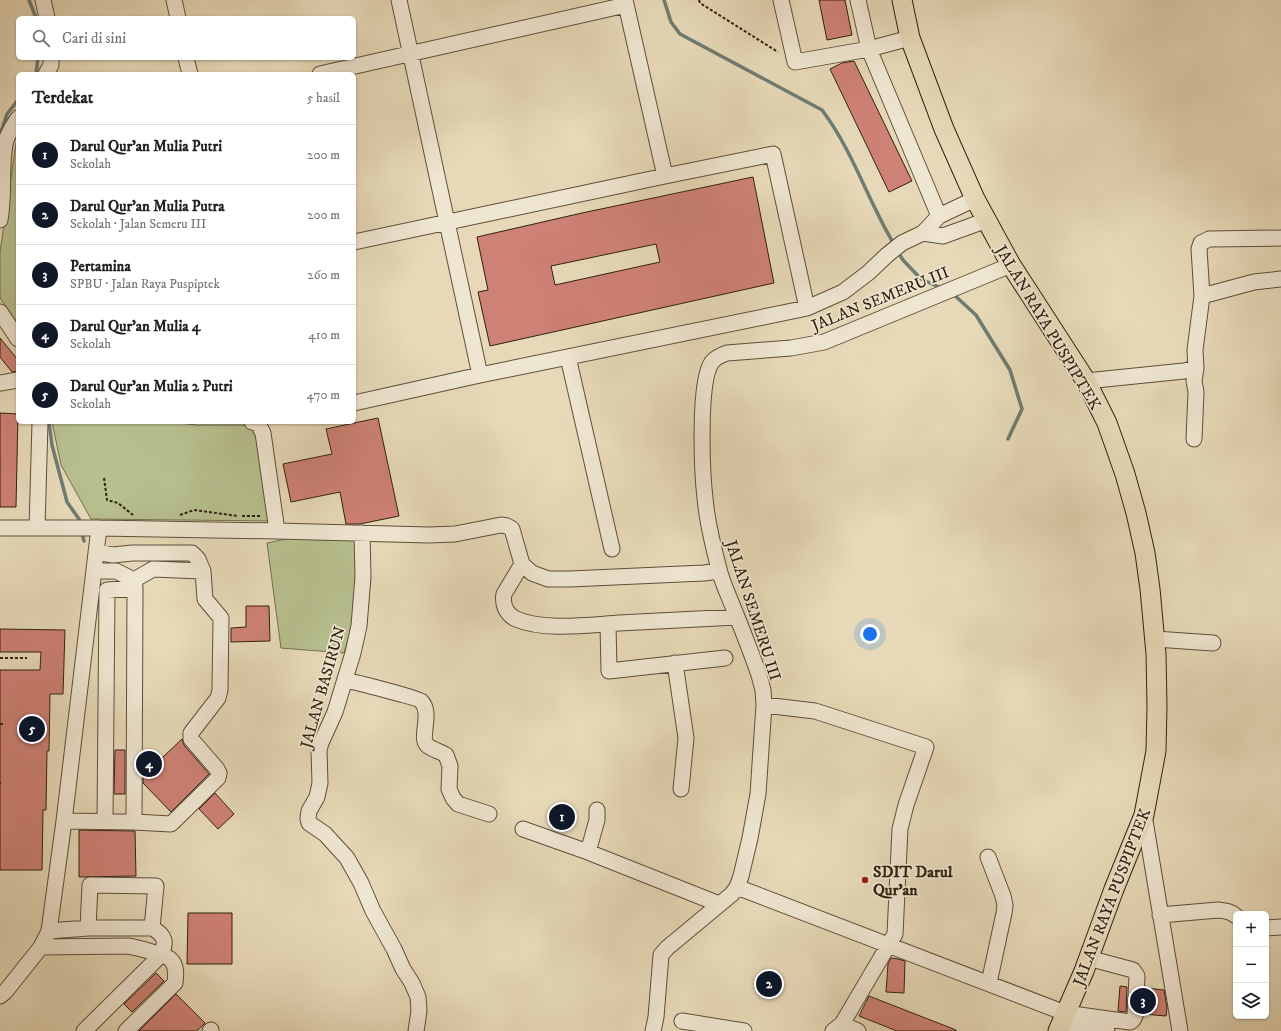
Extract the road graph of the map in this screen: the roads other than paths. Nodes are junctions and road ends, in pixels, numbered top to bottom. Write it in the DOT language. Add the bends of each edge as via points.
graph roads {
  1 [pos="43,0"];
  2 [pos="174,0"];
  3 [pos="399,0"];
  4 [pos="781,0"];
  5 [pos="858,0"];
  6 [pos="902,0"];
  7 [pos="625,2"];
  8 [pos="47,16"];
  9 [pos="178,16"];
  10 [pos="910,38"];
  11 [pos="869,49"];
  12 [pos="410,54"];
  13 [pos="51,60"];
  14 [pos="186,60"];
  15 [pos="47,72"];
  16 [pos="190,72"];
  17 [pos="329,72"];
  18 [pos="16,121"];
  19 [pos="665,176"];
  20 [pos="975,199"];
  21 [pos="939,216"];
  22 [pos="0,220"];
  23 [pos="987,220"];
  24 [pos="448,222"];
  25 [pos="923,233"];
  26 [pos="1281,238"];
  27 [pos="356,242"];
  28 [pos="1011,264"];
  29 [pos="1281,279"];
  30 [pos="1202,296"];
  31 [pos="807,308"];
  32 [pos="0,312"];
  33 [pos="16,336"];
  34 [pos="568,356"];
  35 [pos="1196,368"];
  36 [pos="480,375"];
  37 [pos="16,380"];
  38 [pos="1086,381"];
  39 [pos="0,383"];
  40 [pos="356,403"];
  41 [pos="40,424"];
  42 [pos="258,424"];
  43 [pos="1194,439"];
  44 [pos="0,528"];
  45 [pos="37,528"];
  46 [pos="93,528"];
  47 [pos="277,531"];
  48 [pos="362,533"];
  49 [pos="612,549"];
  50 [pos="96,552"];
  51 [pos="153,553"];
  52 [pos="522,564"];
  53 [pos="153,569"];
  54 [pos="94,571"];
  55 [pos="203,571"];
  56 [pos="719,571"];
  57 [pos="134,584"];
  58 [pos="737,617"];
  59 [pos="608,624"];
  60 [pos="1155,639"];
  61 [pos="1213,643"];
  62 [pos="725,658"];
  63 [pos="675,663"];
  64 [pos="345,680"];
  65 [pos="764,705"];
  66 [pos="681,789"];
  67 [pos="597,810"];
  68 [pos="489,814"];
  69 [pos="1144,815"];
  70 [pos="64,821"];
  71 [pos="104,821"];
  72 [pos="134,822"];
  73 [pos="523,829"];
  74 [pos="588,852"];
  75 [pos="988,857"];
  76 [pos="737,886"];
  77 [pos="719,904"];
  78 [pos="1233,913"];
  79 [pos="1160,915"];
  80 [pos="1281,927"];
  81 [pos="88,928"];
  82 [pos="152,928"];
  83 [pos="1269,928"];
  84 [pos="48,931"];
  85 [pos="889,945"];
  86 [pos="41,947"];
  87 [pos="161,956"];
  88 [pos="1088,958"];
  89 [pos="989,983"];
  90 [pos="0,996"];
  91 [pos="682,1021"];
  92 [pos="1061,1023"];
  93 [pos="837,1027"];
  94 [pos="84,1031"];
  95 [pos="126,1031"];
  96 [pos="416,1031"];
  97 [pos="653,1031"];
  98 [pos="744,1031"];
  99 [pos="858,1031"];
  100 [pos="1107,1031"];
  101 [pos="1180,1031"];
  1 -- 8 [label="street"];
  2 -- 9 [label="street"];
  3 -- 12 [label="street"];
  4 -- 11 [label="street" via="795,62"];
  5 -- 11 [label="street"];
  6 -- 10 [label="main road, JALAN RAYA PUSPIPTEK"];
  7 -- 12 [label="street"];
  7 -- 19 [label="street"];
  10 -- 11 [label="street"];
  10 -- 20 [label="main road, JALAN RAYA PUSPIPTEK" via="944,129"];
  11 -- 21 [label="street"];
  12 -- 17 [label="street"];
  12 -- 24 [label="street"];
  13 -- 15 [label="street"];
  14 -- 16 [label="street"];
  18 -- 22 [label="street" via="6,140 2,166"];
  19 -- 24 [label="street"];
  19 -- 31 [label="street" via="774,154"];
  20 -- 21 [label="street"];
  20 -- 23 [label="main road, JALAN RAYA PUSPIPTEK"];
  21 -- 25 [label="street"];
  23 -- 25 [label="street" via="943,236"];
  23 -- 28 [label="main road, JALAN RAYA PUSPIPTEK"];
  24 -- 27 [label="street"];
  24 -- 36 [label="street"];
  25 -- 31 [label="street" via="887,254 843,292"];
  26 -- 30 [label="street" via="1204,241 1199,247"];
  28 -- 38 [label="main road, JALAN RAYA PUSPIPTEK"];
  28 -- 56 [label="street, JALAN SEMERU III" via="824,342 791,348 727,353 711,362 703,390 703,479 709,526"];
  29 -- 30 [label="street" via="1254,282"];
  30 -- 35 [label="street" via="1195,350"];
  31 -- 34 [label="street"];
  32 -- 33 [label="street"];
  34 -- 36 [label="street"];
  34 -- 49 [label="street"];
  35 -- 38 [label="street"];
  35 -- 43 [label="street"];
  36 -- 40 [label="street"];
  37 -- 39 [label="street"];
  38 -- 60 [label="main road, JALAN RAYA PUSPIPTEK" via="1107,423 1136,513 1145,553"];
  41 -- 45 [label="street"];
  42 -- 47 [label="street" via="263,433"];
  44 -- 45 [label="street"];
  45 -- 46 [label="street"];
  46 -- 47 [label="street"];
  46 -- 50 [label="street"];
  47 -- 48 [label="street"];
  48 -- 52 [label="street" via="455,534 507,526 512,529"];
  48 -- 64 [label="street, JALAN BASIRUN" via="364,554 359,626"];
  50 -- 51 [label="street" via="113,555"];
  50 -- 54 [label="street"];
  51 -- 53 [label="street" via="150,559"];
  51 -- 55 [label="street" via="192,553"];
  52 -- 56 [label="street" via="532,573 548,579"];
  52 -- 59 [label="street" via="503,598 506,610 513,617 547,625"];
  53 -- 55 [label="street"];
  53 -- 57 [label="street"];
  54 -- 57 [label="street" via="116,571"];
  54 -- 70 [label="street"];
  55 -- 72 [label="street" via="205,599 221,618 220,690 218,698 191,733 191,739 217,768 218,778 171,824"];
  56 -- 58 [label="street, JALAN SEMERU III"];
  57 -- 71 [label="street" via="107,590"];
  57 -- 72 [label="street"];
  58 -- 59 [label="street"];
  58 -- 65 [label="street, JALAN SEMERU III" via="760,675"];
  59 -- 63 [label="street" via="609,671"];
  60 -- 61 [label="street"];
  60 -- 69 [label="main road, JALAN RAYA PUSPIPTEK" via="1156,751"];
  62 -- 63 [label="street"];
  63 -- 66 [label="street" via="686,738"];
  64 -- 68 [label="street" via="418,698 423,702 426,712 425,741 427,746 446,755 450,766 449,789 453,798 458,804"];
  64 -- 96 [label="street, JALAN BASIRUN" via="319,750 320,783 317,797 309,811 309,823 325,834 347,858 361,883 418,997"];
  65 -- 76 [label="street, JALAN SEMERU III" via="758,794 744,865"];
  65 -- 85 [label="street" via="815,711 926,747 900,829 895,934"];
  67 -- 74 [label="street" via="597,820"];
  69 -- 79 [label="street"];
  69 -- 88 [label="main road, JALAN RAYA PUSPIPTEK"];
  70 -- 71 [label="street"];
  70 -- 84 [label="street"];
  71 -- 72 [label="street"];
  73 -- 74 [label="street"];
  74 -- 77 [label="street"];
  75 -- 89 [label="street" via="1005,905"];
  76 -- 77 [label="street, JALAN SEMERU III" via="732,894"];
  76 -- 85 [label="street"];
  77 -- 97 [label="street, JALAN SEMERU III" via="661,955"];
  78 -- 79 [label="street" via="1218,910"];
  79 -- 101 [label="street"];
  80 -- 83 [label="street"];
  81 -- 82 [label="street"];
  81 -- 82 [label="street" via="90,885 156,886"];
  81 -- 84 [label="street"];
  82 -- 87 [label="street" via="160,932 164,940"];
  84 -- 86 [label="street"];
  85 -- 89 [label="street"];
  85 -- 93 [label="street"];
  86 -- 87 [label="street" via="128,946"];
  86 -- 90 [label="street"];
  87 -- 94 [label="street"];
  87 -- 95 [label="street" via="170,958 174,964 175,983"];
  88 -- 92 [label="main road, JALAN RAYA PUSPIPTEK"];
  88 -- 92 [label="street" via="1135,972 1135,1016 1130,1022"];
  89 -- 92 [label="street"];
  91 -- 98 [label="street"];
  92 -- 100 [label="street"];
  93 -- 99 [label="street"];
}
